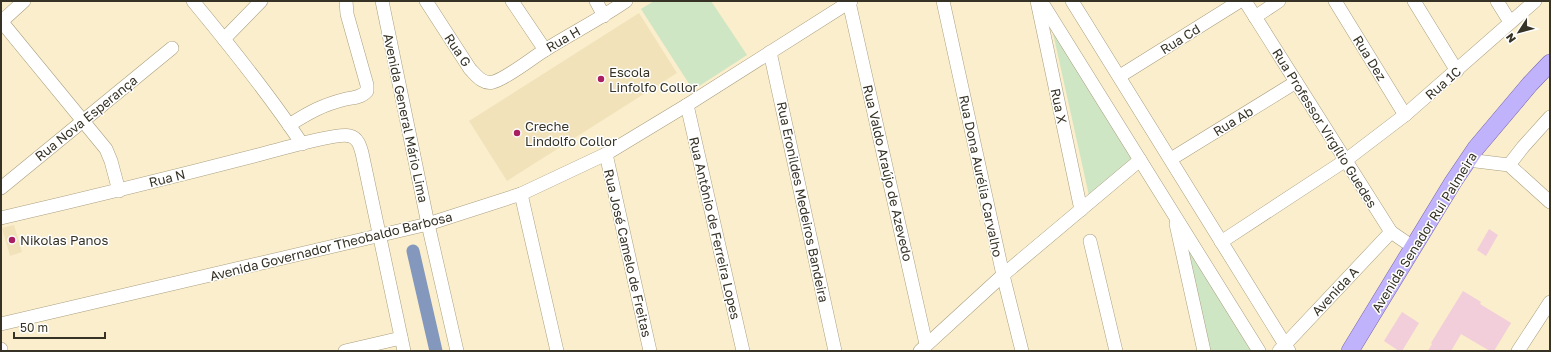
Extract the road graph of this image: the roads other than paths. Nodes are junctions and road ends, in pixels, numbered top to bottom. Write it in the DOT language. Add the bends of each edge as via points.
graph roads {
  1 [pos="24,1"];
  2 [pos="193,1"];
  3 [pos="261,1"];
  4 [pos="346,1"];
  5 [pos="382,1"];
  6 [pos="426,1"];
  7 [pos="512,1"];
  8 [pos="596,1"];
  9 [pos="626,1"];
  10 [pos="942,1"];
  11 [pos="1037,1"];
  12 [pos="1041,1"];
  13 [pos="1072,1"];
  14 [pos="1240,1"];
  15 [pos="1245,1"];
  16 [pos="1279,1"];
  17 [pos="1335,1"];
  18 [pos="1414,1"];
  19 [pos="1497,1"];
  20 [pos="1535,1"];
  21 [pos="850,2"];
  22 [pos="604,16"];
  23 [pos="1255,17"];
  24 [pos="1,21"];
  25 [pos="1510,22"];
  26 [pos="224,39"];
  27 [pos="172,48"];
  28 [pos="545,50"];
  29 [pos="770,52"];
  30 [pos="1550,64"];
  31 [pos="1457,70"];
  32 [pos="1120,76"];
  33 [pos="501,79"];
  34 [pos="1296,82"];
  35 [pos="687,105"];
  36 [pos="1405,115"];
  37 [pos="1550,117"];
  38 [pos="83,120"];
  39 [pos="290,125"];
  40 [pos="302,144"];
  41 [pos="606,154"];
  42 [pos="1140,160"];
  43 [pos="1171,160"];
  44 [pos="1346,160"];
  45 [pos="1468,160"];
  46 [pos="1509,165"];
  47 [pos="1,188"];
  48 [pos="119,191"];
  49 [pos="521,194"];
  50 [pos="1550,202"];
  51 [pos="1081,210"];
  52 [pos="1174,213"];
  53 [pos="1,218"];
  54 [pos="426,225"];
  55 [pos="1391,232"];
  56 [pos="380,235"];
  57 [pos="1090,241"];
  58 [pos="1221,242"];
  59 [pos="1413,247"];
  60 [pos="1003,275"];
  61 [pos="1550,302"];
  62 [pos="1,324"];
  63 [pos="401,338"];
  64 [pos="923,347"];
  65 [pos="1284,349"];
  66 [pos="345,351"];
  67 [pos="404,351"];
  68 [pos="457,351"];
  69 [pos="557,351"];
  70 [pos="650,351"];
  71 [pos="743,351"];
  72 [pos="835,351"];
  73 [pos="1022,351"];
  74 [pos="1116,351"];
  75 [pos="1204,351"];
  76 [pos="1259,351"];
  77 [pos="1350,351"];
  78 [pos="1518,351"];
  1 -- 24 [label="street"];
  2 -- 26 [label="street"];
  3 -- 26 [label="street"];
  4 -- 39 [label="street" via="367,91 360,96 328,103"];
  5 -- 54 [label="street, Avenida General Mário Lima"];
  6 -- 33 [label="street, Rua G" via="478,78 492,83"];
  7 -- 28 [label="street"];
  8 -- 22 [label="street"];
  9 -- 22 [label="street, Rua H"];
  10 -- 60 [label="street, Rua Dona Aurélia Carvalho"];
  11 -- 51 [label="street, Rua X"];
  12 -- 42 [label="street"];
  13 -- 32 [label="street"];
  14 -- 32 [label="street, Rua Cd"];
  15 -- 23 [label="street, Rua Professor Virgílio Guedes"];
  16 -- 23 [label="street"];
  17 -- 36 [label="street, Rua Dez"];
  18 -- 31 [label="street"];
  19 -- 25 [label="street"];
  20 -- 25 [label="street, Rua 1C"];
  21 -- 29 [label="street, Avenida Governador Theobaldo Barbosa"];
  21 -- 64 [label="street, Rua Valdo Araújo de Azevedo"];
  22 -- 28 [label="street, Rua H"];
  23 -- 34 [label="street, Rua Professor Virgílio Guedes"];
  24 -- 38 [label="street"];
  25 -- 31 [label="street, Rua 1C"];
  26 -- 39 [label="street"];
  27 -- 38 [label="street, Rua Nova Esperança"];
  28 -- 33 [label="street, Rua H"];
  29 -- 35 [label="street, Avenida Governador Theobaldo Barbosa"];
  29 -- 72 [label="street, Rua Eronildes Medeiros Bandeira"];
  30 -- 45 [label="main road, Avenida Senador Rui Palmeira" via="1530,84"];
  31 -- 36 [label="street, Rua 1C"];
  32 -- 43 [label="street"];
  34 -- 43 [label="street, Rua Ab"];
  34 -- 44 [label="street, Rua Professor Virgílio Guedes"];
  35 -- 41 [label="street, Avenida Governador Theobaldo Barbosa"];
  35 -- 71 [label="street, Rua Antônio de Ferreira Lopes"];
  36 -- 44 [label="street, Rua 1C"];
  37 -- 46 [label="street"];
  38 -- 47 [label="street, Rua Nova Esperança"];
  38 -- 48 [label="street" via="106,149"];
  39 -- 40 [label="street"];
  40 -- 48 [label="street, Rua N"];
  40 -- 56 [label="street, Rua N" via="333,137 350,136 356,140 360,145"];
  41 -- 49 [label="street, Avenida Governador Theobaldo Barbosa"];
  41 -- 70 [label="street, Rua José Camelo de Freitas"];
  42 -- 51 [label="street"];
  42 -- 52 [label="street"];
  43 -- 58 [label="street"];
  44 -- 55 [label="street, Rua Professor Virgílio Guedes"];
  44 -- 58 [label="street, Rua 1C"];
  45 -- 46 [label="street"];
  45 -- 59 [label="main road, Avenida Senador Rui Palmeira"];
  46 -- 50 [label="street"];
  48 -- 53 [label="street, Rua N"];
  49 -- 54 [label="street, Avenida Governador Theobaldo Barbosa"];
  49 -- 69 [label="street"];
  51 -- 60 [label="street"];
  52 -- 75 [label="street"];
  52 -- 76 [label="street"];
  54 -- 56 [label="street, Avenida Governador Theobaldo Barbosa"];
  54 -- 68 [label="street, Avenida General Mário Lima"];
  55 -- 59 [label="street, Rua Professor Virgílio Guedes"];
  55 -- 65 [label="street, Avenida A"];
  56 -- 62 [label="street, Avenida Governador Theobaldo Barbosa"];
  56 -- 63 [label="street"];
  57 -- 74 [label="street"];
  58 -- 65 [label="street"];
  59 -- 77 [label="main road, Avenida Senador Rui Palmeira"];
  60 -- 64 [label="street"];
  60 -- 73 [label="street, Rua Dona Aurélia Carvalho"];
  61 -- 78 [label="street"];
  63 -- 66 [label="street"];
  63 -- 67 [label="street"];
}
